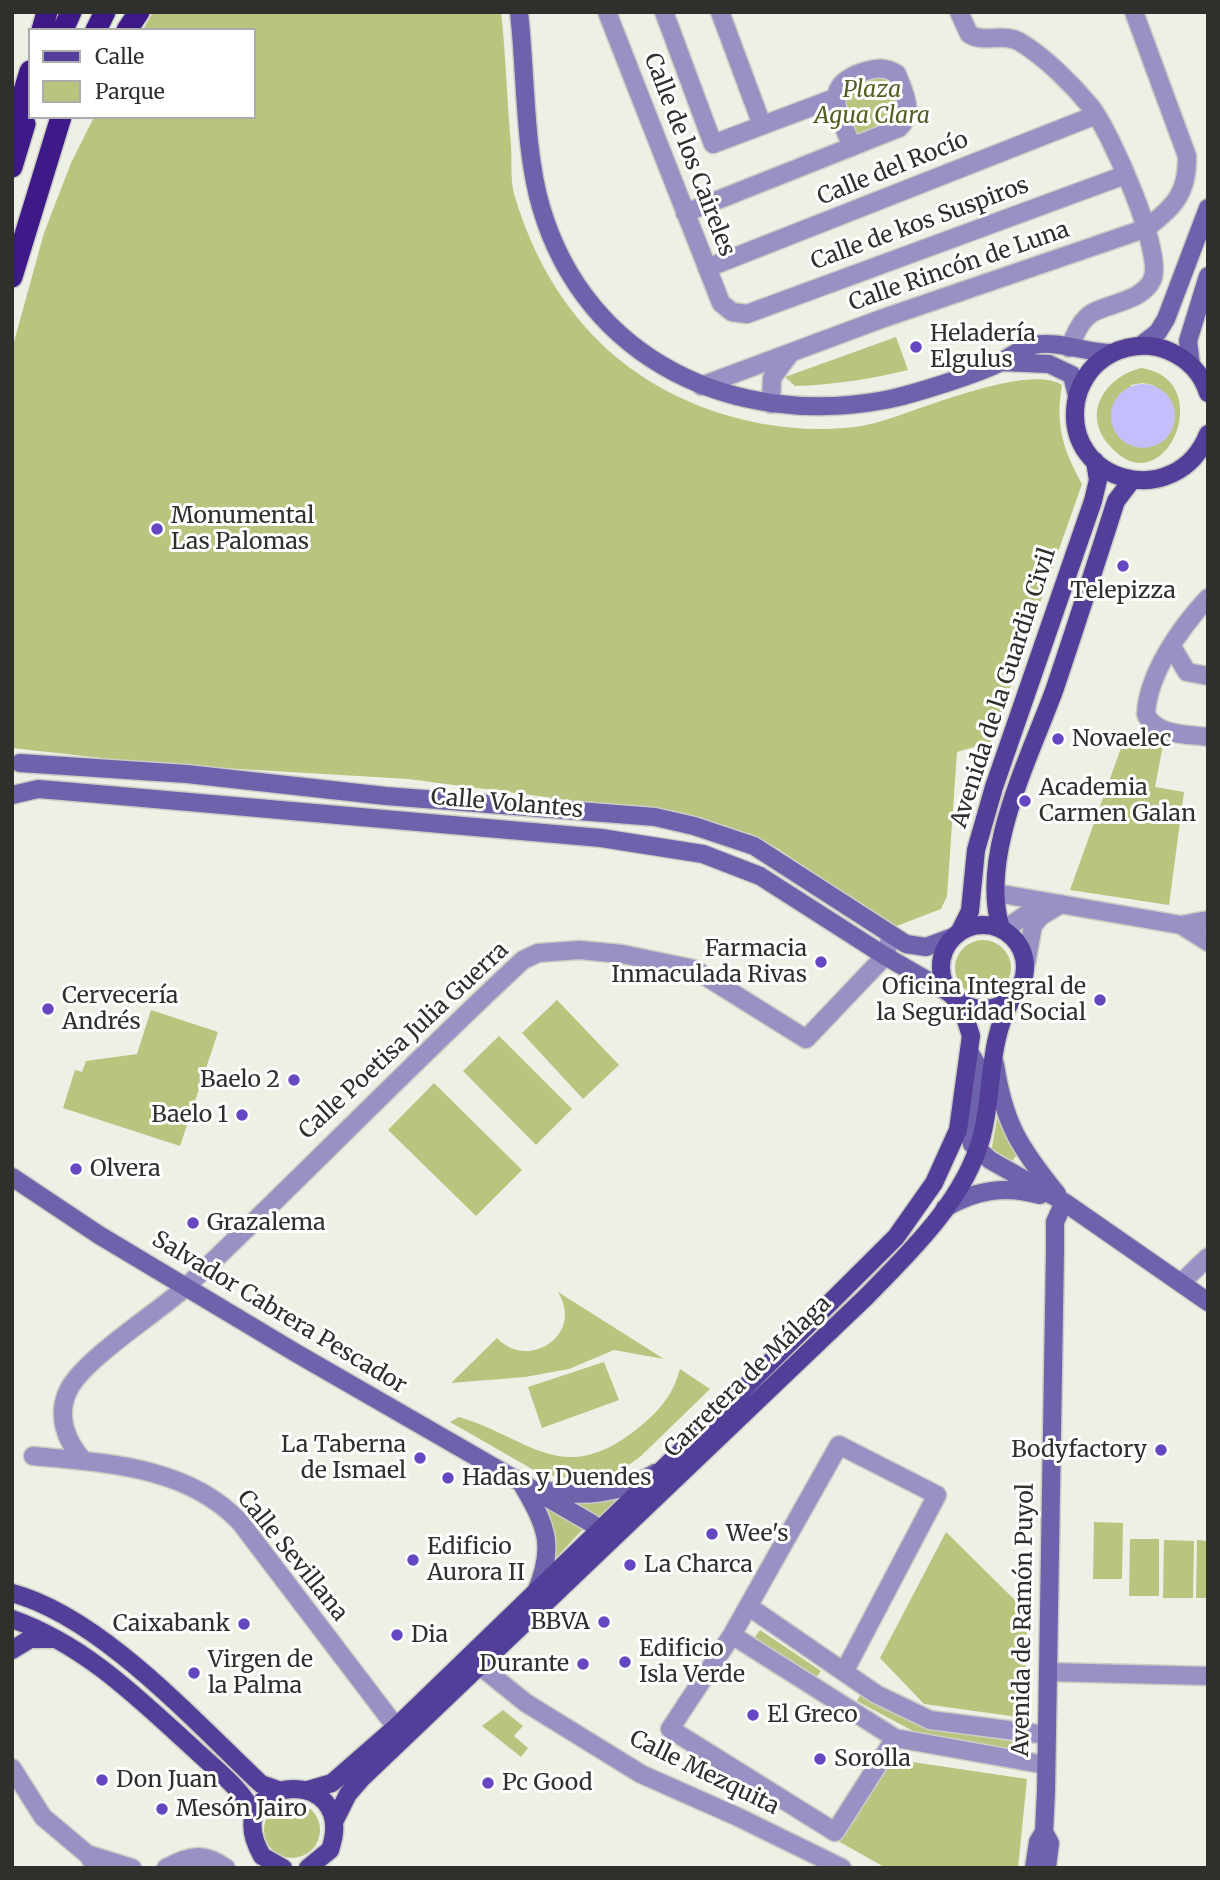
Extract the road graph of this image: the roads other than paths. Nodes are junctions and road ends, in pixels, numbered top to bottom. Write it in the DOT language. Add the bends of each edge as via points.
graph roads {
  1 [pos="105,12"];
  2 [pos="139,12"];
  3 [pos="519,12"];
  4 [pos="607,12"];
  5 [pos="664,12"];
  6 [pos="720,12"];
  7 [pos="959,12"];
  8 [pos="1134,12"];
  9 [pos="97,28"];
  10 [pos="128,28"];
  11 [pos="28,78"];
  12 [pos="835,98"];
  13 [pos="1096,115"];
  14 [pos="28,118"];
  15 [pos="60,119"];
  16 [pos="76,119"];
  17 [pos="761,125"];
  18 [pos="21,137"];
  19 [pos="852,147"];
  20 [pos="12,167"];
  21 [pos="1125,175"];
  22 [pos="35,200"];
  23 [pos="1208,208"];
  24 [pos="685,213"];
  25 [pos="1147,228"];
  26 [pos="707,268"];
  27 [pos="1208,276"];
  28 [pos="12,277"];
  29 [pos="732,312"];
  30 [pos="1140,346"];
  31 [pos="1069,348"];
  32 [pos="1112,353"];
  33 [pos="789,355"];
  34 [pos="1001,362"];
  35 [pos="1191,365"];
  36 [pos="701,386"];
  37 [pos="1208,393"];
  38 [pos="1077,396"];
  39 [pos="771,404"];
  40 [pos="1208,434"];
  41 [pos="1202,454"];
  42 [pos="1095,461"];
  43 [pos="1132,480"];
  44 [pos="1206,602"];
  45 [pos="1172,647"];
  46 [pos="1208,676"];
  47 [pos="1208,737"];
  48 [pos="16,761"];
  49 [pos="16,794"];
  50 [pos="418,799"];
  51 [pos="655,817"];
  52 [pos="416,820"];
  53 [pos="645,844"];
  54 [pos="996,893"];
  55 [pos="1061,904"];
  56 [pos="1208,920"];
  57 [pos="1181,925"];
  58 [pos="1003,929"];
  59 [pos="957,934"];
  60 [pos="891,936"];
  61 [pos="1208,942"];
  62 [pos="885,956"];
  63 [pos="1026,964"];
  64 [pos="956,998"];
  65 [pos="1012,999"];
  66 [pos="971,1055"];
  67 [pos="993,1057"];
  68 [pos="978,1149"];
  69 [pos="12,1177"];
  70 [pos="1064,1202"];
  71 [pos="945,1209"];
  72 [pos="1208,1257"];
  73 [pos="1181,1283"];
  74 [pos="187,1286"];
  75 [pos="1208,1302"];
  76 [pos="33,1456"];
  77 [pos="84,1461"];
  78 [pos="667,1465"];
  79 [pos="523,1486"];
  80 [pos="599,1530"];
  81 [pos="594,1557"];
  82 [pos="536,1592"];
  83 [pos="12,1593"];
  84 [pos="748,1606"];
  85 [pos="12,1620"];
  86 [pos="73,1620"];
  87 [pos="732,1634"];
  88 [pos="59,1639"];
  89 [pos="12,1640"];
  90 [pos="12,1650"];
  91 [pos="480,1666"];
  92 [pos="844,1672"];
  93 [pos="1048,1672"];
  94 [pos="1208,1676"];
  95 [pos="396,1727"];
  96 [pos="1047,1735"];
  97 [pos="895,1738"];
  98 [pos="1046,1765"];
  99 [pos="12,1768"];
  100 [pos="278,1790"];
  101 [pos="308,1790"];
  102 [pos="254,1815"];
  103 [pos="334,1822"];
  104 [pos="92,1861"];
  105 [pos="1038,1864"];
  106 [pos="276,1867"];
  107 [pos="132,1868"];
  108 [pos="166,1868"];
  109 [pos="226,1868"];
  110 [pos="308,1868"];
  111 [pos="842,1868"];
  1 -- 9 [label="highway"];
  2 -- 10 [label="highway"];
  3 -- 36 [label="street" via="535,182 552,244 563,266 610,326 670,370"];
  4 -- 24 [label="street, Calle de los Caireles"];
  5 -- 17 [label="street" via="713,144"];
  6 -- 17 [label="street"];
  7 -- 13 [label="street" via="965,31 973,37 1009,37 1021,43 1066,81"];
  8 -- 25 [label="street, Calle Rincón de Luna" via="1188,156 1188,173 1176,205"];
  11 -- 18 [label="highway"];
  12 -- 17 [label="street"];
  12 -- 19 [label="street"];
  12 -- 19 [label="street" via="848,77 881,68 897,74 908,107 905,122"];
  13 -- 21 [label="street"];
  13 -- 26 [label="street, Calle del Rocío"];
  14 -- 18 [label="highway"];
  15 -- 22 [label="highway"];
  16 -- 22 [label="highway"];
  18 -- 20 [label="highway"];
  19 -- 24 [label="street"];
  21 -- 25 [label="street"];
  21 -- 29 [label="street, Calle de kos Suspiros" via="747,314"];
  22 -- 28 [label="highway"];
  23 -- 30 [label="street" via="1166,319"];
  24 -- 26 [label="street, Calle de los Caireles"];
  25 -- 31 [label="street" via="1155,264 1152,280 1142,292 1081,323"];
  25 -- 33 [label="street, Calle Rincón de Luna"];
  26 -- 29 [label="street, Calle de los Caireles" via="721,303"];
  27 -- 35 [label="street" via="1188,341"];
  30 -- 32 [label="main road"];
  30 -- 35 [label="main road" via="1168,350"];
  31 -- 32 [label="street"];
  31 -- 34 [label="street" via="1033,345"];
  32 -- 38 [label="main road" via="1090,371"];
  33 -- 36 [label="street, Calle Rincón de Luna"];
  33 -- 39 [label="street" via="772,377"];
  34 -- 38 [label="street" via="1057,366 1072,374"];
  34 -- 39 [label="street" via="888,400 823,407"];
  35 -- 37 [label="main road"];
  36 -- 39 [label="street"];
  38 -- 42 [label="main road" via="1076,424"];
  40 -- 41 [label="main road"];
  41 -- 43 [label="main road" via="1161,479"];
  42 -- 43 [label="main road"];
  42 -- 59 [label="main road, Avenida de la Guardia Civil" via="1098,480 1093,501 994,787 976,849 970,911"];
  43 -- 54 [label="main road, Avenida de la Guardia Civil" via="1116,501 1017,789 1001,848"];
  44 -- 45 [label="street"];
  45 -- 46 [label="street" via="1187,672"];
  45 -- 47 [label="street" via="1150,691 1146,714 1161,730"];
  48 -- 49 [label="street" via="28,777"];
  48 -- 50 [label="street, Calle Volantes"];
  49 -- 52 [label="street, Calle Volantes" via="63,791"];
  50 -- 51 [label="street, Calle Volantes"];
  50 -- 52 [label="street"];
  51 -- 53 [label="street"];
  51 -- 60 [label="street, Calle Volantes" via="764,852"];
  52 -- 53 [label="street, Calle Volantes"];
  53 -- 62 [label="street, Calle Volantes" via="703,854 760,876"];
  54 -- 55 [label="street"];
  54 -- 58 [label="main road, Avenida de la Guardia Civil"];
  55 -- 57 [label="street"];
  55 -- 58 [label="street" via="1030,912"];
  55 -- 63 [label="street" via="1033,925"];
  56 -- 57 [label="street"];
  57 -- 61 [label="street"];
  58 -- 59 [label="main road" via="980,925"];
  58 -- 63 [label="main road" via="1016,940"];
  59 -- 60 [label="street, Calle Volantes" via="926,947"];
  59 -- 64 [label="main road" via="941,964"];
  60 -- 62 [label="street"];
  62 -- 64 [label="street, Calle Volantes"];
  62 -- 74 [label="street, Calle Poetisa Julia Guerra" via="806,1039 694,969 579,950 538,953 523,960"];
  63 -- 65 [label="main road"];
  64 -- 65 [label="main road" via="983,1009"];
  64 -- 66 [label="main road, Carretera de Málaga" via="969,1021"];
  65 -- 67 [label="main road, Carretera de Málaga" via="1001,1020"];
  66 -- 68 [label="street" via="979,1068 968,1130"];
  66 -- 78 [label="main road, Carretera de Málaga" via="958,1130 914,1215"];
  67 -- 68 [label="main road, Carretera de Málaga"];
  67 -- 70 [label="street" via="1012,1131"];
  68 -- 70 [label="street"];
  68 -- 71 [label="main road, Carretera de Málaga"];
  69 -- 74 [label="street, Salvador Cabrera Pescador"];
  70 -- 71 [label="street" via="1001,1189 965,1196"];
  70 -- 73 [label="street"];
  70 -- 93 [label="street, Avenida de Ramón Puyol" via="1055,1232"];
  71 -- 81 [label="main road, Carretera de Málaga" via="866,1297"];
  72 -- 73 [label="street"];
  73 -- 75 [label="street"];
  74 -- 77 [label="street, Calle Poetisa Julia Guerra" via="84,1370 70,1387 63,1406 64,1428"];
  74 -- 79 [label="street, Salvador Cabrera Pescador"];
  76 -- 77 [label="street, Calle Sevillana"];
  77 -- 95 [label="street, Calle Sevillana" via="170,1476 221,1503"];
  78 -- 79 [label="street, Salvador Cabrera Pescador" via="644,1480 593,1494"];
  78 -- 80 [label="main road, Carretera de Málaga"];
  79 -- 80 [label="street, Salvador Cabrera Pescador"];
  79 -- 82 [label="street" via="545,1527 548,1546 547,1567"];
  80 -- 81 [label="street"];
  80 -- 82 [label="main road, Carretera de Málaga"];
  81 -- 91 [label="main road, Carretera de Málaga"];
  82 -- 95 [label="main road, Carretera de Málaga"];
  83 -- 86 [label="main road"];
  84 -- 87 [label="street"];
  84 -- 92 [label="street"];
  84 -- 92 [label="street" via="839,1445 937,1495"];
  85 -- 86 [label="main road" via="37,1612 56,1621"];
  85 -- 88 [label="main road"];
  85 -- 89 [label="main road"];
  86 -- 100 [label="main road" via="118,1652 261,1784"];
  87 -- 97 [label="street"];
  87 -- 97 [label="street" via="670,1729 835,1832"];
  88 -- 90 [label="main road" via="30,1639"];
  88 -- 102 [label="main road" via="105,1668 221,1775"];
  91 -- 103 [label="main road, Carretera de Málaga" via="361,1779"];
  91 -- 111 [label="street, Calle Mezquita" via="526,1703 641,1774"];
  92 -- 96 [label="street" via="876,1695 930,1720"];
  93 -- 94 [label="street"];
  93 -- 96 [label="street, Avenida de Ramón Puyol"];
  95 -- 101 [label="main road, Carretera de Málaga" via="332,1783"];
  96 -- 98 [label="street, Avenida de Ramón Puyol"];
  97 -- 98 [label="street"];
  98 -- 105 [label="street, Avenida de Ramón Puyol"];
  99 -- 104 [label="street" via="43,1816"];
  100 -- 101 [label="main road"];
  100 -- 102 [label="main road" via="265,1798"];
  101 -- 103 [label="main road" via="330,1808"];
  102 -- 106 [label="main road" via="254,1843"];
  103 -- 110 [label="main road, Carretera de Málaga" via="330,1850"];
  104 -- 107 [label="street"];
  108 -- 109 [label="street" via="198,1855"];
}
